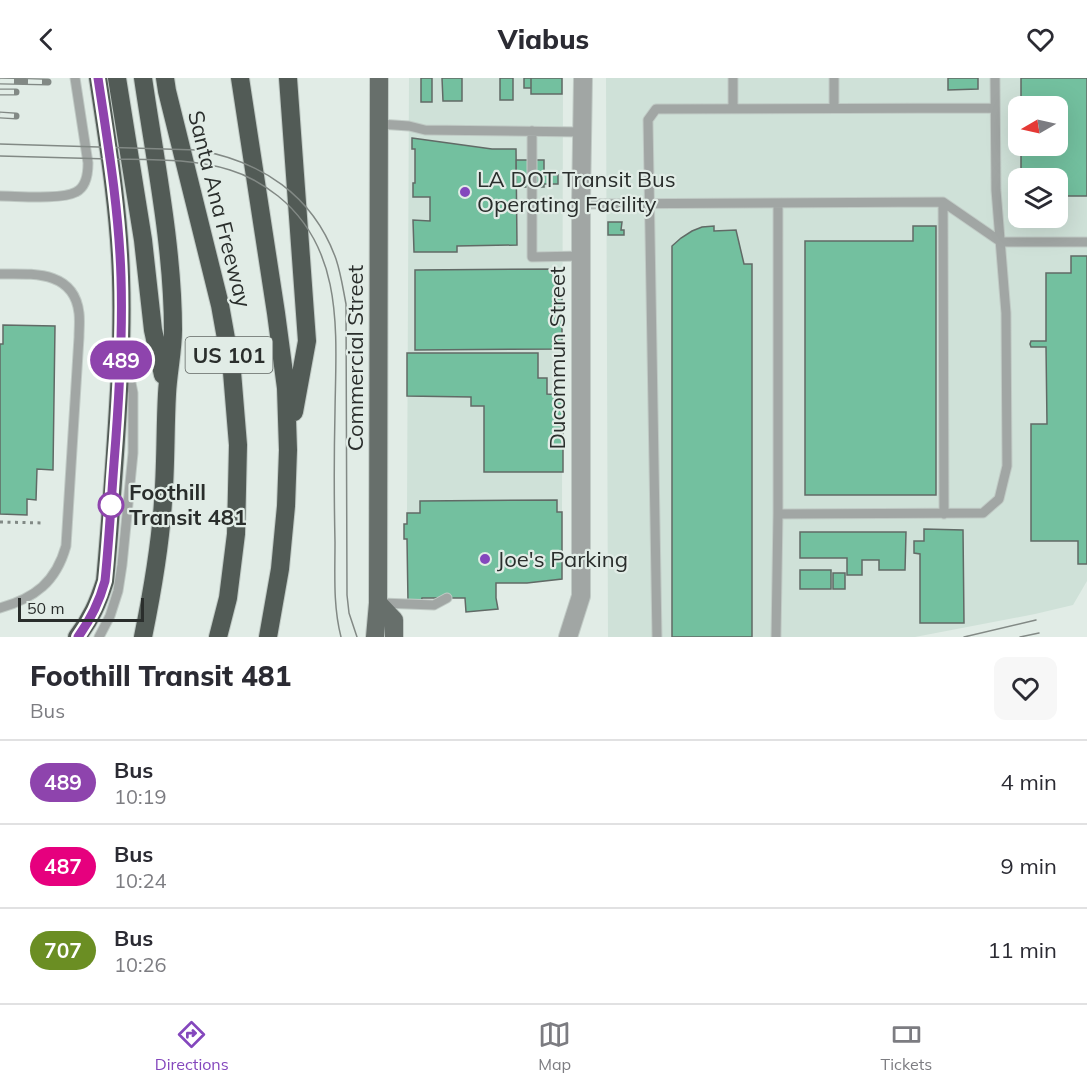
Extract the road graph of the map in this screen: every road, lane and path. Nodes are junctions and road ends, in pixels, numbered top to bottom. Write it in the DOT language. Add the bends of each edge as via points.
graph roads {
  1 [pos="75,78"];
  2 [pos="98,78"];
  3 [pos="117,78"];
  4 [pos="143,78"];
  5 [pos="165,78"];
  6 [pos="240,78"];
  7 [pos="288,78"];
  8 [pos="379,78"];
  9 [pos="583,78"];
  10 [pos="734,78"];
  11 [pos="834,78"];
  12 [pos="995,78"];
  13 [pos="733,108"];
  14 [pos="834,108"];
  15 [pos="995,108"];
  16 [pos="379,124"];
  17 [pos="532,131"];
  18 [pos="582,132"];
  19 [pos="0,196"];
  20 [pos="944,202"];
  21 [pos="648,203"];
  22 [pos="778,203"];
  23 [pos="581,204"];
  24 [pos="1001,242"];
  25 [pos="1087,242"];
  26 [pos="581,256"];
  27 [pos="0,274"];
  28 [pos="122,337"];
  29 [pos="167,394"];
  30 [pos="288,450"];
  31 [pos="778,514"];
  32 [pos="944,514"];
  33 [pos="0,522"];
  34 [pos="45,523"];
  35 [pos="447,598"];
  36 [pos="378,603"];
  37 [pos="0,608"];
  38 [pos="270,635"];
  39 [pos="78,637"];
  40 [pos="99,637"];
  41 [pos="143,637"];
  42 [pos="218,637"];
  43 [pos="375,637"];
  44 [pos="394,637"];
  45 [pos="568,637"];
  46 [pos="657,637"];
  47 [pos="776,637"];
  1 -- 19 [label="lane" via="88,163 84,184 77,192 64,196"];
  2 -- 28 [label="highway" via="118,231"];
  3 -- 29 [label="highway" via="153,330"];
  4 -- 29 [label="highway" via="169,273 173,331"];
  5 -- 42 [label="highway, Santa Ana Freeway / US 101" via="220,305 232,372 238,445 236,534 228,598"];
  6 -- 30 [label="highway, Santa Ana Freeway / US 101" via="286,388"];
  7 -- 30 [label="highway" via="306,341"];
  8 -- 16 [label="main road, Commercial Street"];
  9 -- 18 [label="street, Ducommun Street"];
  10 -- 13 [label="lane"];
  11 -- 14 [label="lane"];
  12 -- 15 [label="lane"];
  13 -- 14 [label="lane"];
  13 -- 21 [label="lane" via="656,109 648,120"];
  14 -- 15 [label="lane"];
  15 -- 24 [label="lane"];
  16 -- 17 [label="lane" via="425,130"];
  16 -- 36 [label="main road, Commercial Street"];
  17 -- 18 [label="lane"];
  17 -- 26 [label="lane" via="532,257"];
  18 -- 23 [label="street, Ducommun Street"];
  20 -- 22 [label="lane"];
  20 -- 24 [label="lane"];
  20 -- 32 [label="lane"];
  21 -- 22 [label="lane"];
  21 -- 23 [label="lane"];
  21 -- 46 [label="lane"];
  22 -- 31 [label="lane"];
  23 -- 26 [label="street, Ducommun Street"];
  24 -- 25 [label="lane"];
  24 -- 32 [label="lane" via="1006,312 1007,466 999,499 983,513"];
  26 -- 45 [label="street, Ducommun Street" via="581,596"];
  27 -- 37 [label="lane" via="39,274 66,286 75,297 79,312 79,337 62,560 38,592"];
  28 -- 39 [label="highway" via="105,581 98,604"];
  28 -- 40 [label="lane" via="133,393 133,453 118,591"];
  29 -- 41 [label="highway" via="163,504"];
  30 -- 38 [label="highway, Santa Ana Freeway / US 101" via="280,569"];
  31 -- 32 [label="lane"];
  31 -- 47 [label="lane"];
  33 -- 34 [label="path"];
  35 -- 36 [label="lane" via="434,605"];
  36 -- 43 [label="main road, Commercial Street"];
  36 -- 44 [label="main road" via="394,620"];
}
